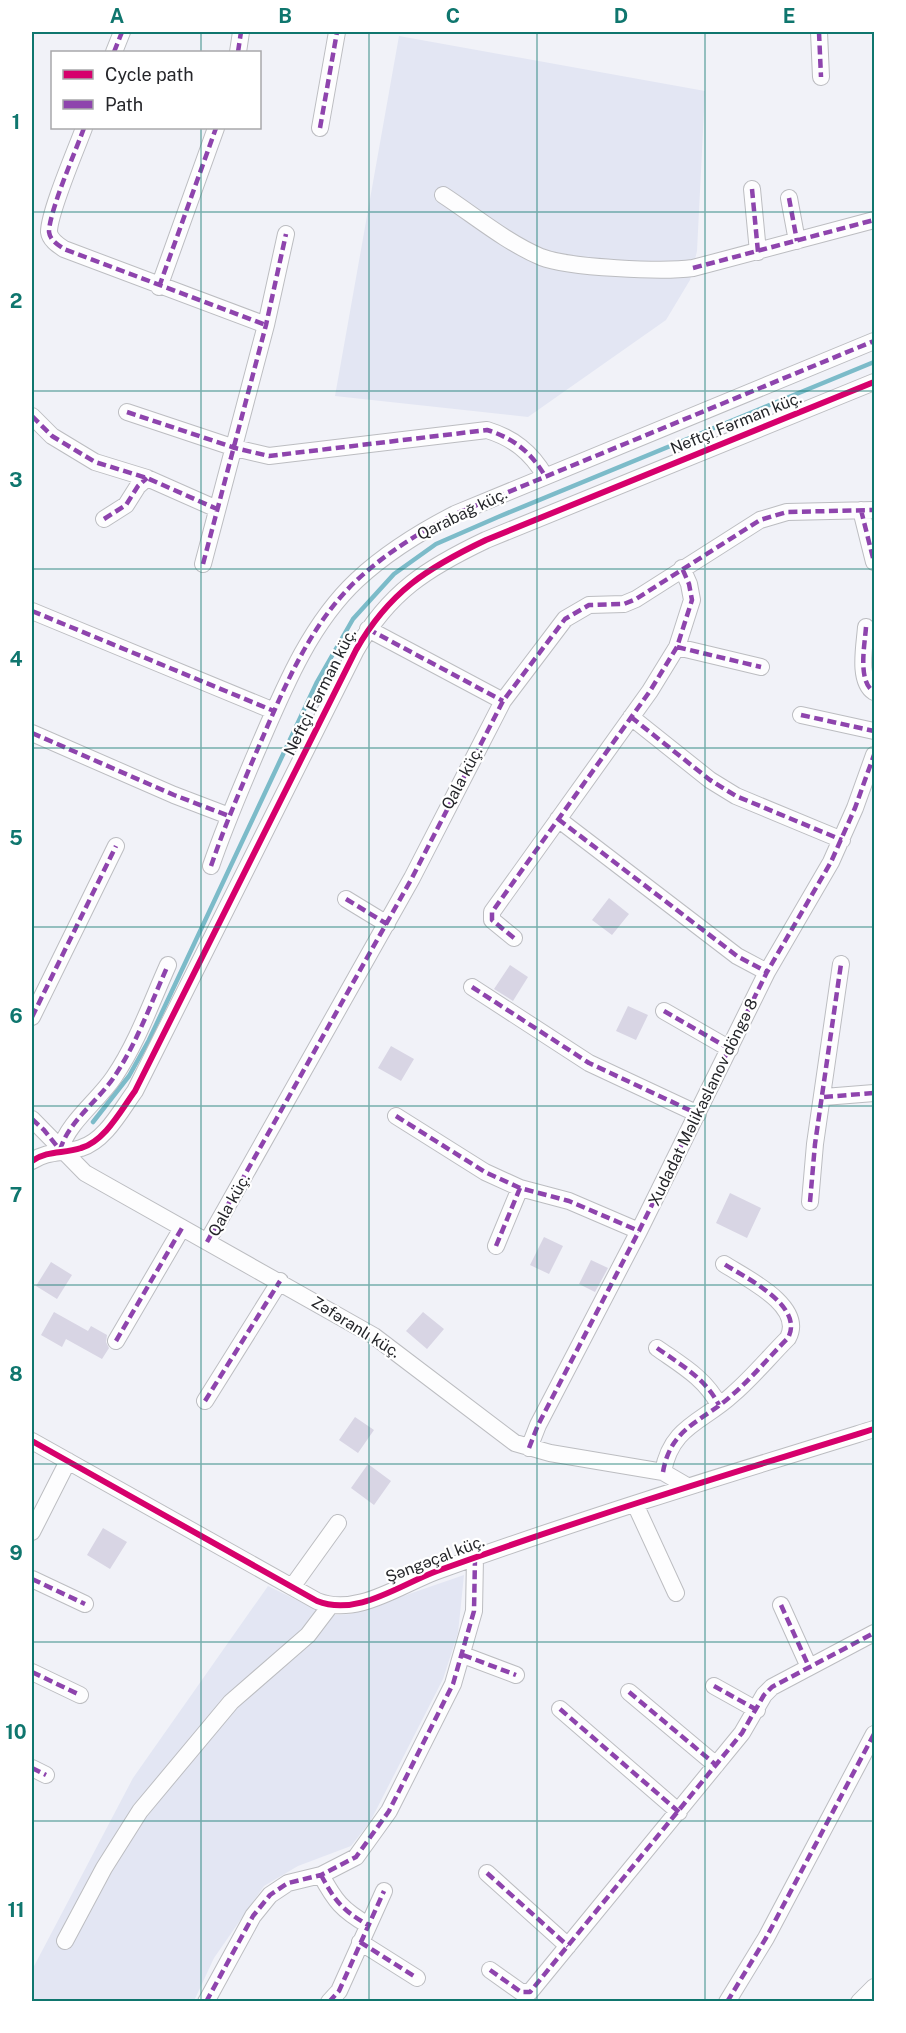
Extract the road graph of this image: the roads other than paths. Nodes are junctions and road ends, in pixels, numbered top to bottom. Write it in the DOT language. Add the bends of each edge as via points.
graph roads {
  1 [pos="122,32"];
  2 [pos="241,32"];
  3 [pos="337,32"];
  4 [pos="819,32"];
  5 [pos="114,51"];
  6 [pos="238,51"];
  7 [pos="821,77"];
  8 [pos="320,128"];
  9 [pos="84,129"];
  10 [pos="216,129"];
  11 [pos="752,189"];
  12 [pos="443,195"];
  13 [pos="789,198"];
  14 [pos="874,220"];
  15 [pos="286,234"];
  16 [pos="796,241"];
  17 [pos="758,252"];
  18 [pos="159,287"];
  19 [pos="266,326"];
  20 [pos="874,341"];
  21 [pos="874,382"];
  22 [pos="126,412"];
  23 [pos="32,416"];
  24 [pos="235,448"];
  25 [pos="545,476"];
  26 [pos="147,478"];
  27 [pos="217,509"];
  28 [pos="868,510"];
  29 [pos="104,519"];
  30 [pos="874,562"];
  31 [pos="203,564"];
  32 [pos="682,568"];
  33 [pos="32,611"];
  34 [pos="866,627"];
  35 [pos="368,629"];
  36 [pos="677,647"];
  37 [pos="761,666"];
  38 [pos="874,692"];
  39 [pos="503,701"];
  40 [pos="274,711"];
  41 [pos="801,715"];
  42 [pos="631,717"];
  43 [pos="874,731"];
  44 [pos="32,733"];
  45 [pos="874,754"];
  46 [pos="229,816"];
  47 [pos="558,819"];
  48 [pos="842,840"];
  49 [pos="116,846"];
  50 [pos="211,866"];
  51 [pos="346,899"];
  52 [pos="387,924"];
  53 [pos="514,938"];
  54 [pos="841,964"];
  55 [pos="168,965"];
  56 [pos="767,972"];
  57 [pos="472,987"];
  58 [pos="663,1011"];
  59 [pos="32,1017"];
  60 [pos="730,1049"];
  61 [pos="874,1093"];
  62 [pos="824,1097"];
  63 [pos="698,1114"];
  64 [pos="396,1116"];
  65 [pos="32,1119"];
  66 [pos="60,1150"];
  67 [pos="32,1161"];
  68 [pos="520,1188"];
  69 [pos="810,1202"];
  70 [pos="182,1228"];
  71 [pos="639,1232"];
  72 [pos="207,1242"];
  73 [pos="496,1246"];
  74 [pos="724,1264"];
  75 [pos="280,1281"];
  76 [pos="116,1341"];
  77 [pos="657,1348"];
  78 [pos="205,1401"];
  79 [pos="719,1405"];
  80 [pos="874,1429"];
  81 [pos="32,1441"];
  82 [pos="529,1448"];
  83 [pos="68,1461"];
  84 [pos="663,1472"];
  85 [pos="687,1486"];
  86 [pos="635,1503"];
  87 [pos="338,1523"];
  88 [pos="32,1532"];
  89 [pos="475,1558"];
  90 [pos="32,1579"];
  91 [pos="292,1587"];
  92 [pos="676,1593"];
  93 [pos="85,1604"];
  94 [pos="781,1605"];
  95 [pos="330,1606"];
  96 [pos="874,1633"];
  97 [pos="463,1655"];
  98 [pos="809,1667"];
  99 [pos="32,1672"];
  100 [pos="516,1675"];
  101 [pos="714,1686"];
  102 [pos="629,1692"];
  103 [pos="80,1695"];
  104 [pos="560,1709"];
  105 [pos="757,1710"];
  106 [pos="874,1734"];
  107 [pos="716,1765"];
  108 [pos="679,1812"];
  109 [pos="487,1873"];
  110 [pos="321,1875"];
  111 [pos="384,1891"];
  112 [pos="368,1925"];
  113 [pos="65,1941"];
  114 [pos="360,1942"];
  115 [pos="568,1946"];
  116 [pos="490,1970"];
  117 [pos="417,1978"];
  118 [pos="874,1987"];
  119 [pos="335,2000"];
  120 [pos="206,2001"];
  121 [pos="728,2001"];
  122 [pos="859,2001"];
  1 -- 5 [label="street"];
  2 -- 6 [label="street"];
  3 -- 8 [label="street"];
  4 -- 7 [label="street"];
  9 -- 18 [label="street" via="51,218 49,234 64,249"];
  10 -- 18 [label="street"];
  11 -- 17 [label="street"];
  12 -- 17 [label="street" via="543,258 670,271"];
  13 -- 16 [label="street"];
  14 -- 16 [label="street"];
  15 -- 19 [label="street"];
  16 -- 17 [label="street"];
  18 -- 19 [label="street"];
  19 -- 24 [label="street"];
  20 -- 25 [label="street, Qarabağ küç."];
  21 -- 35 [label="street, Neftçi Fərman küç." via="453,555 401,590"];
  22 -- 24 [label="street"];
  23 -- 26 [label="street" via="52,436 95,462"];
  24 -- 25 [label="street" via="278,456 487,430 513,439"];
  24 -- 27 [label="street"];
  25 -- 40 [label="street, Qarabağ küç." via="424,530 356,580 319,624"];
  26 -- 27 [label="street"];
  26 -- 29 [label="street" via="126,505"];
  27 -- 31 [label="street"];
  28 -- 30 [label="street"];
  28 -- 32 [label="street, Qala küç." via="776,514"];
  32 -- 36 [label="street" via="692,600"];
  32 -- 39 [label="street, Qala küç." via="636,599 624,604 589,605 572,614 547,640"];
  33 -- 40 [label="street"];
  34 -- 38 [label="street" via="864,670 866,682"];
  35 -- 39 [label="street"];
  35 -- 66 [label="street, Neftçi Fərman küç." via="135,1091 97,1138 80,1149"];
  36 -- 37 [label="street"];
  36 -- 42 [label="street"];
  39 -- 52 [label="street, Qala küç."];
  40 -- 46 [label="street, Qarabağ küç."];
  41 -- 43 [label="street"];
  42 -- 47 [label="street"];
  42 -- 48 [label="street" via="718,786"];
  44 -- 46 [label="street"];
  45 -- 48 [label="street, Xudadat Məlikaslanov döngə 8"];
  46 -- 50 [label="street, Qarabağ küç."];
  47 -- 53 [label="street" via="492,912 492,920"];
  47 -- 56 [label="street" via="736,956"];
  48 -- 56 [label="street, Xudadat Məlikaslanov döngə 8"];
  49 -- 59 [label="street"];
  51 -- 52 [label="street"];
  52 -- 72 [label="street, Qala küç."];
  54 -- 62 [label="street"];
  55 -- 66 [label="street" via="129,1052 66,1136"];
  56 -- 60 [label="street, Xudadat Məlikaslanov döngə 8"];
  57 -- 63 [label="street" via="589,1062"];
  58 -- 60 [label="street"];
  60 -- 63 [label="street, Xudadat Məlikaslanov döngə 8"];
  61 -- 62 [label="street"];
  62 -- 69 [label="street"];
  63 -- 71 [label="street, Xudadat Məlikaslanov döngə 8"];
  64 -- 68 [label="street" via="485,1172"];
  65 -- 66 [label="street, Zəfəranlı küç."];
  66 -- 67 [label="street"];
  66 -- 70 [label="street, Zəfəranlı küç." via="73,1164 106,1186"];
  68 -- 71 [label="street" via="569,1201"];
  68 -- 73 [label="street"];
  70 -- 72 [label="street, Zəfəranlı küç."];
  70 -- 76 [label="street"];
  71 -- 82 [label="street, Xudadat Məlikaslanov döngə 8"];
  72 -- 75 [label="street, Zəfəranlı küç."];
  74 -- 79 [label="street" via="778,1302 791,1317 793,1329 743,1386"];
  75 -- 78 [label="street"];
  75 -- 82 [label="street, Zəfəranlı küç." via="401,1354 502,1435"];
  77 -- 79 [label="street" via="698,1376"];
  79 -- 84 [label="street" via="696,1419 672,1443"];
  80 -- 85 [label="street, Şəngəçal küç."];
  81 -- 83 [label="street"];
  82 -- 84 [label="street, Zəfəranlı küç."];
  83 -- 88 [label="street"];
  83 -- 91 [label="street"];
  84 -- 85 [label="street, Zəfəranlı küç."];
  85 -- 86 [label="street, Şəngəçal küç."];
  86 -- 89 [label="street, Şəngəçal küç."];
  86 -- 92 [label="street"];
  87 -- 91 [label="street"];
  89 -- 95 [label="street, Şəngəçal küç." via="356,1604"];
  89 -- 97 [label="street" via="474,1611"];
  90 -- 93 [label="street"];
  91 -- 95 [label="street"];
  94 -- 98 [label="street"];
  95 -- 113 [label="street" via="308,1635 231,1702 140,1811"];
  96 -- 98 [label="street"];
  97 -- 100 [label="street"];
  97 -- 110 [label="street" via="437,1719 372,1837 356,1857"];
  98 -- 105 [label="street" via="772,1687"];
  99 -- 103 [label="street"];
  101 -- 105 [label="street"];
  102 -- 107 [label="street"];
  104 -- 108 [label="street"];
  105 -- 107 [label="street"];
  106 -- 121 [label="street" via="766,1938"];
  107 -- 108 [label="street"];
  108 -- 115 [label="street"];
  109 -- 115 [label="street"];
  110 -- 112 [label="street" via="345,1912"];
  110 -- 120 [label="street" via="288,1883 270,1895 253,1916"];
  111 -- 112 [label="street"];
  112 -- 114 [label="street"];
  114 -- 117 [label="street"];
  114 -- 119 [label="street"];
  115 -- 116 [label="street" via="530,1992 521,1992"];
  118 -- 122 [label="street"];
}
